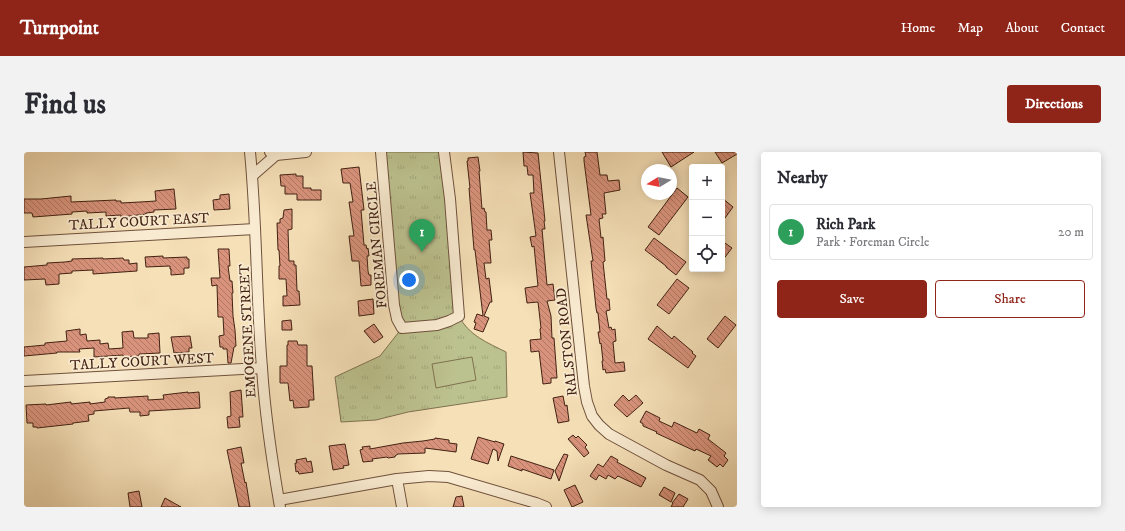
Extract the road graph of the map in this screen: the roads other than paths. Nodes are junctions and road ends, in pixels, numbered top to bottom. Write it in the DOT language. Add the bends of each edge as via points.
graph roads {
  1 [pos="250,152"];
  2 [pos="306,152"];
  3 [pos="381,152"];
  4 [pos="444,152"];
  5 [pos="560,152"];
  6 [pos="273,153"];
  7 [pos="252,176"];
  8 [pos="255,229"];
  9 [pos="24,242"];
  10 [pos="262,368"];
  11 [pos="24,381"];
  12 [pos="397,479"];
  13 [pos="279,504"];
  14 [pos="402,507"];
  15 [pos="546,507"];
  16 [pos="718,507"];
  1 -- 7 [label="street, EMOGENE STREET"];
  2 -- 6 [label="street"];
  3 -- 4 [label="street, FOREMAN CIRCLE" via="394,305 397,320 402,328 437,325 459,316"];
  5 -- 16 [label="street, RALSTON ROAD" via="584,386 592,416 609,434 700,480 711,491"];
  6 -- 7 [label="street"];
  7 -- 8 [label="street, EMOGENE STREET"];
  8 -- 9 [label="street, TALLY COURT EAST"];
  8 -- 10 [label="street, EMOGENE STREET"];
  10 -- 11 [label="street, TALLY COURT WEST"];
  10 -- 13 [label="street, EMOGENE STREET"];
  12 -- 13 [label="street"];
  12 -- 14 [label="street"];
  12 -- 15 [label="street" via="448,477"];
}
